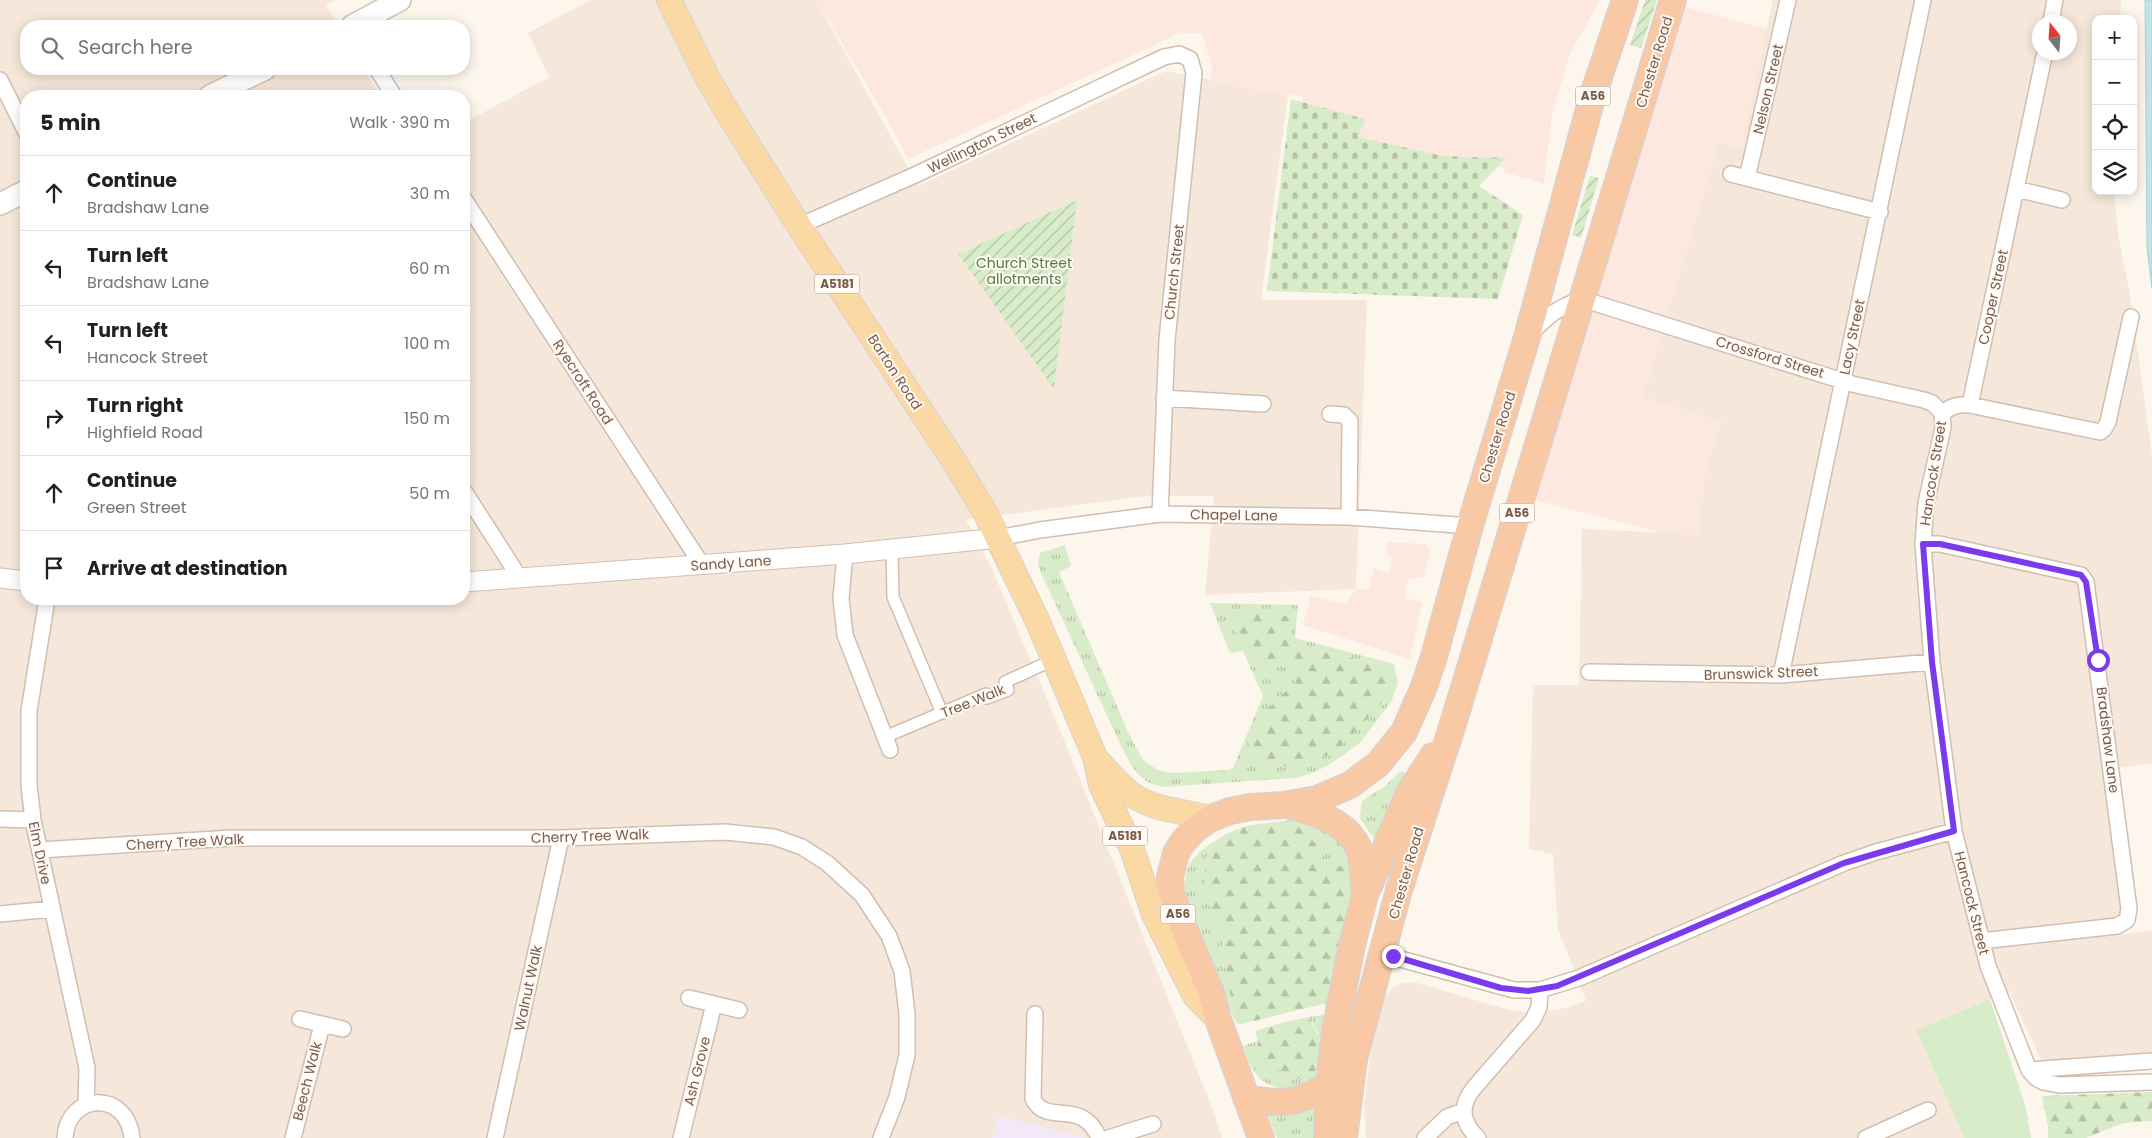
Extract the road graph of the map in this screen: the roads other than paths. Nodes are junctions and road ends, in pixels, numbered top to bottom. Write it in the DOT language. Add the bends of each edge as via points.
graph roads {
  1 [pos="400,0"];
  2 [pos="669,0"];
  3 [pos="1625,0"];
  4 [pos="1673,0"];
  5 [pos="1788,0"];
  6 [pos="1923,0"];
  7 [pos="2055,0"];
  8 [pos="2052,15"];
  9 [pos="364,20"];
  10 [pos="1164,57"];
  11 [pos="2043,60"];
  12 [pos="253,75"];
  13 [pos="381,75"];
  14 [pos="0,80"];
  15 [pos="222,90"];
  16 [pos="390,90"];
  17 [pos="20,120"];
  18 [pos="1732,174"];
  19 [pos="1747,178"];
  20 [pos="2016,190"];
  21 [pos="20,194"];
  22 [pos="2062,200"];
  23 [pos="0,204"];
  24 [pos="1880,212"];
  25 [pos="470,219"];
  26 [pos="799,226"];
  27 [pos="1582,300"];
  28 [pos="2132,317"];
  29 [pos="1527,337"];
  30 [pos="1843,381"];
  31 [pos="1164,398"];
  32 [pos="1263,404"];
  33 [pos="1970,406"];
  34 [pos="1942,413"];
  35 [pos="1330,414"];
  36 [pos="470,500"];
  37 [pos="1160,514"];
  38 [pos="1349,517"];
  39 [pos="1470,526"];
  40 [pos="998,538"];
  41 [pos="1923,544"];
  42 [pos="892,550"];
  43 [pos="845,554"];
  44 [pos="702,565"];
  45 [pos="0,578"];
  46 [pos="517,579"];
  47 [pos="20,580"];
  48 [pos="470,582"];
  49 [pos="46,605"];
  50 [pos="1053,660"];
  51 [pos="1932,662"];
  52 [pos="1589,672"];
  53 [pos="1781,675"];
  54 [pos="942,713"];
  55 [pos="1452,726"];
  56 [pos="888,744"];
  57 [pos="1095,758"];
  58 [pos="1283,805"];
  59 [pos="1211,818"];
  60 [pos="0,819"];
  61 [pos="33,820"];
  62 [pos="1954,831"];
  63 [pos="561,838"];
  64 [pos="40,850"];
  65 [pos="1365,895"];
  66 [pos="52,909"];
  67 [pos="0,914"];
  68 [pos="1981,941"];
  69 [pos="1382,954"];
  70 [pos="1540,990"];
  71 [pos="689,998"];
  72 [pos="714,1004"];
  73 [pos="739,1010"];
  74 [pos="1035,1014"];
  75 [pos="300,1019"];
  76 [pos="1218,1019"];
  77 [pos="322,1024"];
  78 [pos="343,1030"];
  79 [pos="2152,1061"];
  80 [pos="2029,1070"];
  81 [pos="2152,1082"];
  82 [pos="1329,1084"];
  83 [pos="1246,1098"];
  84 [pos="86,1104"];
  85 [pos="1928,1110"];
  86 [pos="1463,1111"];
  87 [pos="1153,1124"];
  88 [pos="65,1138"];
  89 [pos="132,1138"];
  90 [pos="293,1138"];
  91 [pos="495,1138"];
  92 [pos="681,1138"];
  93 [pos="882,1138"];
  94 [pos="1099,1138"];
  95 [pos="1108,1138"];
  96 [pos="1261,1138"];
  97 [pos="1327,1138"];
  98 [pos="1344,1138"];
  99 [pos="1425,1138"];
  100 [pos="1478,1138"];
  101 [pos="1866,1138"];
  1 -- 9 [label="main road"];
  2 -- 26 [label="main road, Barton Road / A5181" via="718,96"];
  3 -- 29 [label="highway, Chester Road / A56" via="1592,98"];
  4 -- 27 [label="highway, Chester Road / A56"];
  5 -- 19 [label="street, Nelson Street"];
  6 -- 24 [label="street, Lacy Street"];
  7 -- 8 [label="street"];
  10 -- 26 [label="street, Wellington Street"];
  10 -- 31 [label="street, Church Street" via="1185,56 1194,69"];
  11 -- 20 [label="street, Cooper Street"];
  12 -- 15 [label="main road"];
  13 -- 16 [label="street"];
  14 -- 17 [label="street"];
  18 -- 19 [label="street"];
  19 -- 24 [label="street"];
  20 -- 22 [label="street"];
  20 -- 33 [label="street, Cooper Street"];
  21 -- 23 [label="main road"];
  24 -- 30 [label="street, Lacy Street"];
  25 -- 44 [label="street, Ryecroft Road"];
  26 -- 40 [label="main road, Barton Road / A5181" via="954,461"];
  27 -- 29 [label="street" via="1562,306"];
  27 -- 30 [label="street, Crossford Street"];
  27 -- 55 [label="highway, Chester Road / A56"];
  28 -- 33 [label="street" via="2108,422 2100,432"];
  29 -- 39 [label="highway, Chester Road / A56"];
  30 -- 34 [label="street, Crossford Street" via="1924,400"];
  30 -- 53 [label="street, Lacy Street"];
  31 -- 32 [label="street"];
  31 -- 37 [label="street, Church Street"];
  33 -- 34 [label="street" via="1960,404"];
  34 -- 41 [label="street, Hancock Street" via="1943,428 1928,494"];
  35 -- 38 [label="street" via="1344,415 1350,421"];
  36 -- 46 [label="street" via="514,569"];
  37 -- 38 [label="street, Chapel Lane"];
  37 -- 40 [label="street, Chapel Lane"];
  38 -- 39 [label="street, Chapel Lane"];
  39 -- 58 [label="highway, Chester Road / A56" via="1431,666 1404,732 1378,764 1350,785 1317,799"];
  40 -- 42 [label="street, Sandy Lane"];
  40 -- 50 [label="main road, Barton Road / A5181"];
  41 -- 51 [label="street, Hancock Street"];
  41 -- 68 [label="street, Bradshaw Lane" via="1940,544 2081,575 2086,582 2098,660 2129,909 2127,920 2117,926"];
  42 -- 43 [label="street, Sandy Lane"];
  42 -- 54 [label="street" via="893,597"];
  43 -- 44 [label="street, Sandy Lane"];
  43 -- 56 [label="street, Tree Walk" via="841,598 845,635"];
  44 -- 46 [label="street, Sandy Lane"];
  45 -- 47 [label="street"];
  46 -- 48 [label="street, Sandy Lane"];
  49 -- 61 [label="street, Elm Drive" via="29,711 29,785"];
  50 -- 54 [label="street, Tree Walk" via="1006,682 1008,690 987,698 986,694"];
  50 -- 57 [label="main road, Barton Road / A5181"];
  51 -- 53 [label="street, Brunswick Street"];
  51 -- 62 [label="street, Hancock Street"];
  52 -- 53 [label="street, Brunswick Street"];
  54 -- 56 [label="street, Tree Walk"];
  55 -- 65 [label="highway, Chester Road / A56" via="1409,793"];
  55 -- 69 [label="highway, Chester Road / A56" via="1399,890"];
  57 -- 59 [label="main road, Barton Road / A5181" via="1138,798 1157,806"];
  57 -- 76 [label="main road, Barton Road / A5181" via="1101,785 1132,849 1154,915 1195,996"];
  58 -- 59 [label="highway, Chester Road / A56" via="1250,807"];
  58 -- 65 [label="highway, Chester Road / A56" via="1319,813 1346,830 1360,852"];
  59 -- 76 [label="highway, Chester Road / A56" via="1182,842 1170,877 1179,917 1210,990"];
  60 -- 61 [label="street"];
  61 -- 64 [label="street, Elm Drive"];
  62 -- 68 [label="street, Hancock Street"];
  62 -- 70 [label="street" via="1844,863 1579,978"];
  63 -- 64 [label="street, Cherry Tree Walk" via="232,838"];
  63 -- 91 [label="street, Walnut Walk"];
  63 -- 93 [label="street, Cherry Tree Walk" via="725,832 774,837 802,846 827,863 862,895 889,936 902,971 908,1014 907,1055 898,1097"];
  64 -- 66 [label="street, Elm Drive"];
  65 -- 82 [label="highway, Chester Road / A56" via="1338,1010"];
  66 -- 67 [label="street"];
  66 -- 84 [label="street, Elm Drive" via="87,1068"];
  68 -- 80 [label="street, Hancock Street" via="1996,989"];
  69 -- 70 [label="street" via="1501,988"];
  69 -- 98 [label="highway, Chester Road / A56" via="1354,1058"];
  70 -- 86 [label="street" via="1539,1007 1533,1020 1469,1094"];
  71 -- 72 [label="street"];
  72 -- 73 [label="street"];
  72 -- 92 [label="street, Ash Grove"];
  74 -- 94 [label="street" via="1033,1099 1036,1105 1044,1111 1080,1116 1091,1122"];
  75 -- 77 [label="street, Beech Walk"];
  76 -- 83 [label="highway, Chester Road / A56"];
  77 -- 78 [label="street, Beech Walk"];
  77 -- 90 [label="street, Beech Walk"];
  79 -- 80 [label="street"];
  80 -- 81 [label="street, Hancock Street" via="2036,1078 2059,1085"];
  82 -- 83 [label="highway" via="1317,1093 1295,1101"];
  82 -- 97 [label="highway, Chester Road / A56"];
  83 -- 96 [label="highway, Chester Road / A56"];
  84 -- 88 [label="street" via="69,1119"];
  84 -- 89 [label="street" via="104,1102 120,1110 130,1126"];
  85 -- 101 [label="street"];
  86 -- 99 [label="street" via="1446,1117"];
  86 -- 100 [label="street" via="1465,1122"];
  87 -- 95 [label="street"];
}
